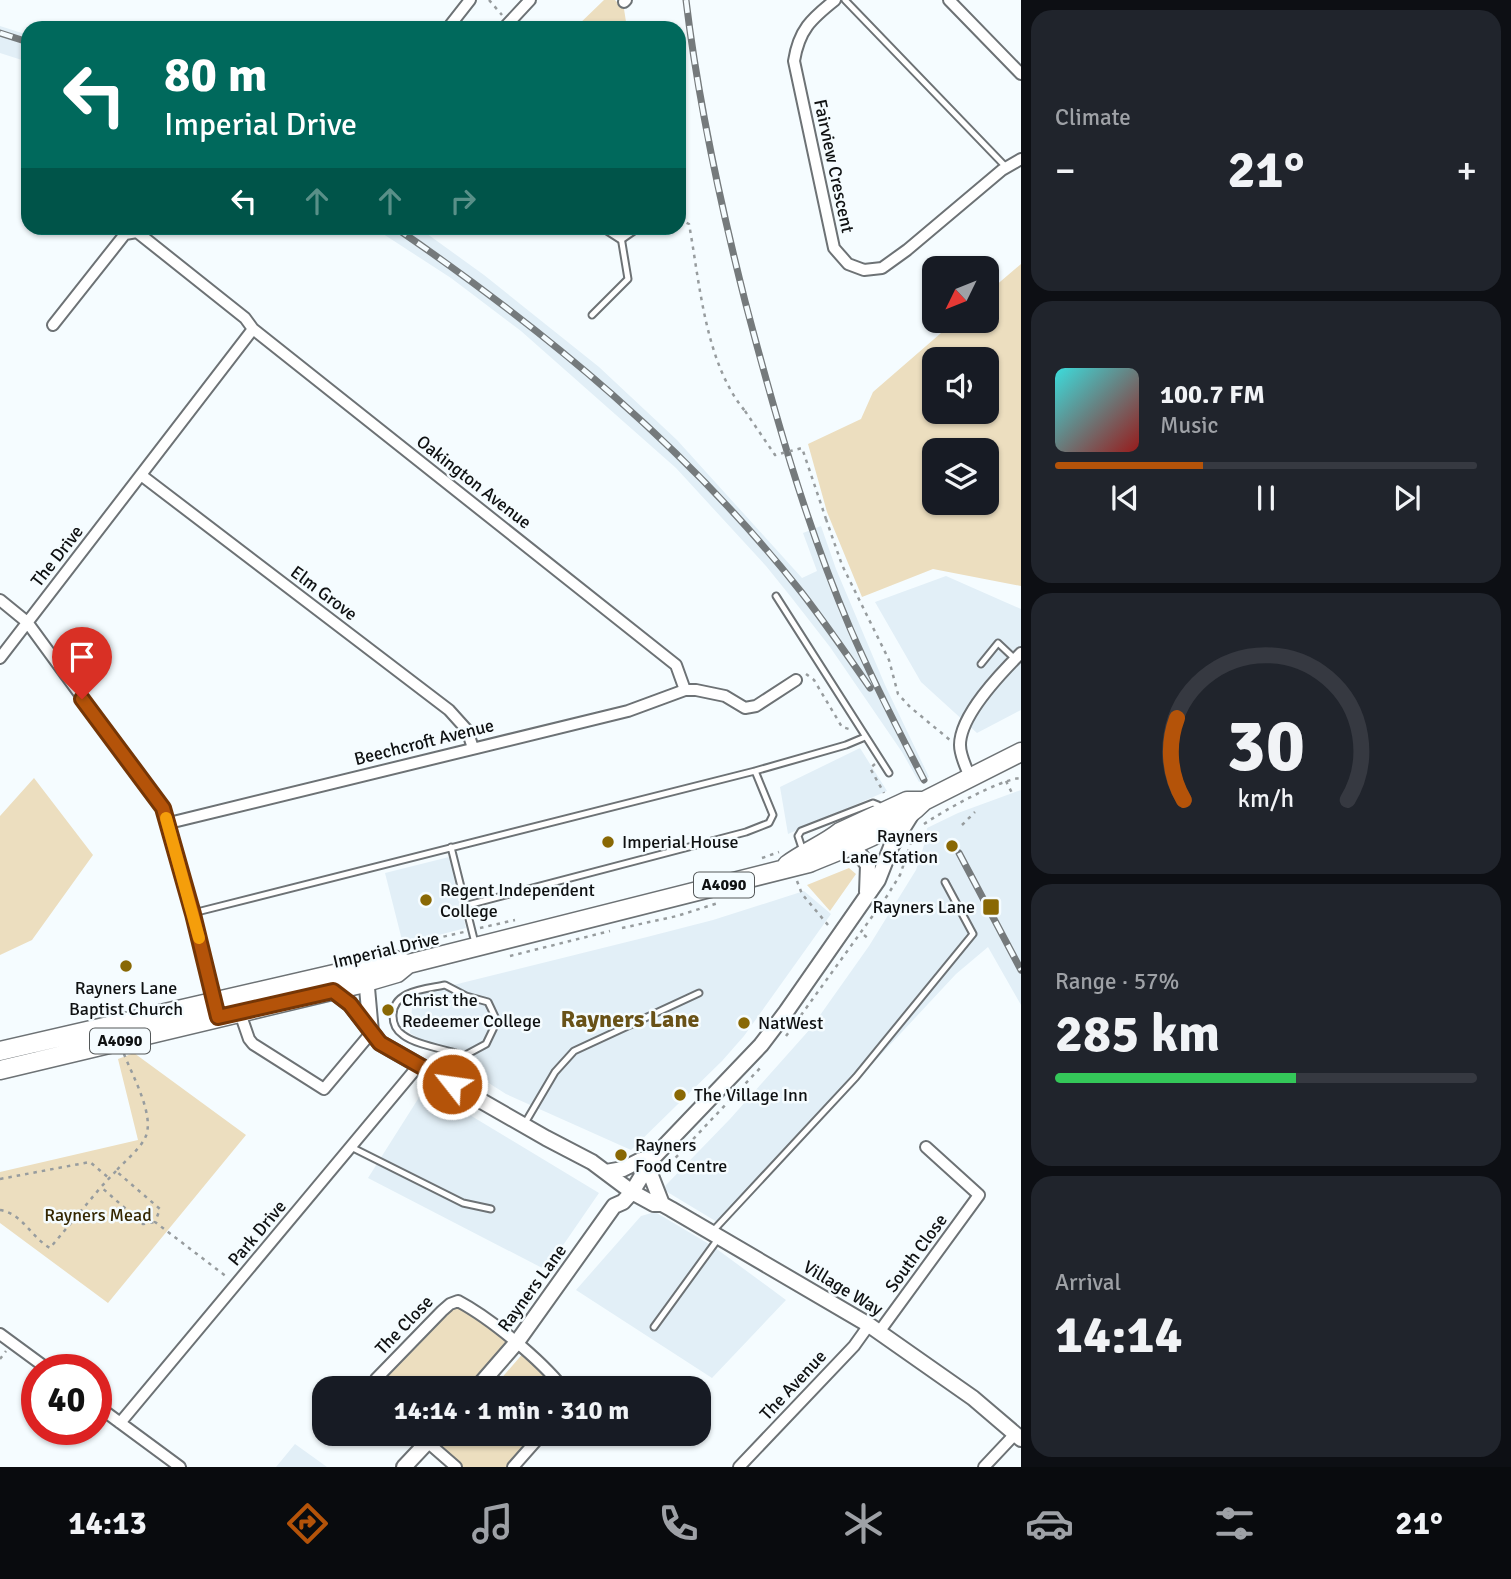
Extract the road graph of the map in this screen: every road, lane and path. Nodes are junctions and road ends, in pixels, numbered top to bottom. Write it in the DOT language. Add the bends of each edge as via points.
graph roads {
  1 [pos="470,0"];
  2 [pos="489,0"];
  3 [pos="530,0"];
  4 [pos="835,0"];
  5 [pos="845,0"];
  6 [pos="949,0"];
  7 [pos="492,4"];
  8 [pos="454,21"];
  9 [pos="510,21"];
  10 [pos="1021,74"];
  11 [pos="1021,159"];
  12 [pos="1007,168"];
  13 [pos="686,222"];
  14 [pos="124,235"];
  15 [pos="141,235"];
  16 [pos="618,235"];
  17 [pos="624,235"];
  18 [pos="621,237"];
  19 [pos="592,315"];
  20 [pos="53,325"];
  21 [pos="253,330"];
  22 [pos="141,475"];
  23 [pos="776,596"];
  24 [pos="0,600"];
  25 [pos="27,622"];
  26 [pos="1018,656"];
  27 [pos="0,658"];
  28 [pos="981,664"];
  29 [pos="796,680"];
  30 [pos="685,690"];
  31 [pos="858,726"];
  32 [pos="865,737"];
  33 [pos="960,743"];
  34 [pos="473,748"];
  35 [pos="1021,752"];
  36 [pos="873,766"];
  37 [pos="755,771"];
  38 [pos="888,773"];
  39 [pos="970,777"];
  40 [pos="1021,778"];
  41 [pos="1005,780"];
  42 [pos="882,786"];
  43 [pos="1012,793"];
  44 [pos="975,812"];
  45 [pos="883,813"];
  46 [pos="919,813"];
  47 [pos="169,823"];
  48 [pos="962,825"];
  49 [pos="831,839"];
  50 [pos="853,846"];
  51 [pos="451,847"];
  52 [pos="801,854"];
  53 [pos="906,857"];
  54 [pos="759,859"];
  55 [pos="789,873"];
  56 [pos="945,883"];
  57 [pos="867,893"];
  58 [pos="464,906"];
  59 [pos="193,914"];
  60 [pos="521,918"];
  61 [pos="828,925"];
  62 [pos="471,930"];
  63 [pos="864,935"];
  64 [pos="869,939"];
  65 [pos="854,944"];
  66 [pos="394,948"];
  67 [pos="476,948"];
  68 [pos="371,973"];
  69 [pos="333,991"];
  70 [pos="699,993"];
  71 [pos="216,1009"];
  72 [pos="240,1013"];
  73 [pos="371,1033"];
  74 [pos="120,1041"];
  75 [pos="0,1051"];
  76 [pos="460,1058"];
  77 [pos="419,1065"];
  78 [pos="0,1070"];
  79 [pos="452,1084"];
  80 [pos="524,1125"];
  81 [pos="353,1147"];
  82 [pos="926,1147"];
  83 [pos="650,1164"];
  84 [pos="116,1171"];
  85 [pos="610,1176"];
  86 [pos="0,1179"];
  87 [pos="110,1179"];
  88 [pos="101,1187"];
  89 [pos="632,1192"];
  90 [pos="662,1204"];
  91 [pos="614,1206"];
  92 [pos="0,1209"];
  93 [pos="491,1209"];
  94 [pos="155,1222"];
  95 [pos="714,1236"];
  96 [pos="237,1284"];
  97 [pos="654,1327"];
  98 [pos="874,1328"];
  99 [pos="0,1334"];
  100 [pos="517,1342"];
  101 [pos="27,1354"];
  102 [pos="379,1376"];
  103 [pos="487,1376"];
  104 [pos="551,1376"];
  105 [pos="112,1417"];
  106 [pos="120,1423"];
  107 [pos="1018,1436"];
  108 [pos="420,1446"];
  109 [pos="436,1446"];
  110 [pos="532,1446"];
  111 [pos="180,1467"];
  112 [pos="404,1467"];
  113 [pos="456,1467"];
  114 [pos="513,1467"];
  115 [pos="739,1467"];
  116 [pos="984,1467"];
  1 -- 8 [label="street"];
  2 -- 7 [label="path"];
  3 -- 9 [label="street"];
  4 -- 12 [label="street, Fairview Crescent" via="806,26 794,61 834,248 848,264 864,270 882,268"];
  5 -- 12 [label="lane"];
  6 -- 10 [label="street"];
  11 -- 12 [label="street, Fairview Crescent"];
  13 -- 33 [label="path, bridge" via="690,224 704,318 738,402 775,455 802,447 842,565 889,660 898,694 948,740"];
  14 -- 20 [label="street, Oakington Avenue"];
  15 -- 21 [label="street, Oakington Avenue" via="245,318"];
  16 -- 18 [label="street"];
  17 -- 18 [label="street"];
  18 -- 19 [label="lane" via="628,279"];
  21 -- 22 [label="street, The Drive"];
  21 -- 30 [label="street, Oakington Avenue" via="676,664"];
  22 -- 25 [label="street, The Drive"];
  22 -- 34 [label="street, Elm Grove" via="449,710 467,730"];
  23 -- 31 [label="lane"];
  24 -- 25 [label="street"];
  25 -- 27 [label="street, The Drive"];
  25 -- 47 [label="street" via="163,808"];
  26 -- 28 [label="lane" via="998,643"];
  26 -- 33 [label="street" via="972,712"];
  29 -- 30 [label="street" via="756,706 745,708 725,696"];
  29 -- 31 [label="path" via="807,673 842,727 851,730"];
  30 -- 34 [label="street, Beechcroft Avenue" via="628,711"];
  31 -- 32 [label="lane"];
  32 -- 37 [label="lane"];
  32 -- 38 [label="lane"];
  33 -- 39 [label="street"];
  34 -- 47 [label="street, Beechcroft Avenue"];
  35 -- 39 [label="main road, A4090"];
  36 -- 42 [label="path" via="870,768"];
  37 -- 51 [label="lane"];
  37 -- 58 [label="lane" via="773,815 769,823"];
  39 -- 46 [label="main road, A4090"];
  40 -- 41 [label="path"];
  41 -- 43 [label="path"];
  41 -- 46 [label="path" via="949,810"];
  44 -- 48 [label="path"];
  45 -- 46 [label="main road, A4090" via="907,802"];
  45 -- 49 [label="main road, Imperial Drive / A4090"];
  45 -- 52 [label="lane" via="873,803 801,831"];
  46 -- 50 [label="main road, A4090"];
  46 -- 57 [label="street, Rayners Lane" via="891,848 878,880"];
  47 -- 59 [label="street"];
  49 -- 50 [label="street"];
  49 -- 52 [label="main road, Imperial Drive / A4090"];
  50 -- 52 [label="main road, Imperial Drive / A4090"];
  50 -- 57 [label="street" via="868,865"];
  51 -- 58 [label="lane"];
  51 -- 59 [label="lane"];
  52 -- 54 [label="path"];
  52 -- 55 [label="main road, Imperial Drive / A4090"];
  53 -- 65 [label="path" via="896,882"];
  55 -- 61 [label="path"];
  55 -- 67 [label="main road, Imperial Drive / A4090"];
  56 -- 95 [label="lane" via="972,934 856,1077"];
  57 -- 83 [label="street, Rayners Lane" via="761,1045"];
  58 -- 62 [label="lane"];
  59 -- 71 [label="street"];
  60 -- 62 [label="path, Imperial Drive"];
  62 -- 66 [label="path, Imperial Drive"];
  62 -- 67 [label="lane"];
  63 -- 64 [label="path"];
  67 -- 68 [label="main road, Imperial Drive / A4090" via="408,964 397,972"];
  68 -- 69 [label="main road, Imperial Drive / A4090"];
  68 -- 71 [label="main road, Imperial Drive / A4090"];
  68 -- 73 [label="street"];
  69 -- 72 [label="main road, Imperial Drive / A4090"];
  69 -- 73 [label="street, Village Way" via="350,1004"];
  70 -- 80 [label="lane" via="574,1051 555,1072"];
  71 -- 72 [label="main road, Imperial Drive / A4090"];
  71 -- 74 [label="main road, Imperial Drive / A4090"];
  71 -- 75 [label="main road, Imperial Drive / A4090"];
  72 -- 73 [label="street" via="253,1044 324,1089"];
  73 -- 77 [label="street, Village Way"];
  74 -- 78 [label="main road, Imperial Drive / A4090"];
  74 -- 84 [label="path" via="148,1125 145,1138"];
  76 -- 76 [label="lane" via="405,1037 396,1028 393,1015 398,1000 445,985 488,1002 497,1021 486,1044"];
  76 -- 79 [label="lane"];
  77 -- 79 [label="street, Village Way"];
  77 -- 81 [label="street, Park Drive"];
  79 -- 80 [label="street, Village Way"];
  80 -- 85 [label="street, Village Way"];
  81 -- 93 [label="lane" via="463,1203"];
  81 -- 96 [label="street, Park Drive"];
  82 -- 98 [label="street, South Close" via="984,1198"];
  83 -- 85 [label="street" via="641,1160"];
  83 -- 89 [label="street, Rayners Lane"];
  83 -- 90 [label="street"];
  84 -- 87 [label="path"];
  84 -- 94 [label="path" via="160,1209"];
  85 -- 89 [label="street, Village Way"];
  85 -- 91 [label="street"];
  86 -- 87 [label="path" via="90,1162"];
  87 -- 88 [label="path"];
  88 -- 92 [label="path" via="50,1248 20,1218"];
  88 -- 94 [label="path" via="143,1224"];
  89 -- 90 [label="street, Village Way"];
  89 -- 91 [label="street, Rayners Lane"];
  90 -- 95 [label="street, Village Way"];
  91 -- 100 [label="street, Rayners Lane"];
  94 -- 96 [label="path"];
  95 -- 97 [label="lane"];
  95 -- 98 [label="street, Village Way"];
  96 -- 106 [label="street, Park Drive"];
  98 -- 107 [label="street, Village Way"];
  98 -- 115 [label="street, The Avenue"];
  99 -- 101 [label="street"];
  100 -- 102 [label="street, The Close" via="458,1301 442,1311"];
  100 -- 103 [label="street, Rayners Lane"];
  100 -- 104 [label="street, The Close"];
  105 -- 106 [label="street"];
  106 -- 111 [label="street"];
  107 -- 116 [label="street"];
  108 -- 112 [label="street"];
  109 -- 113 [label="street"];
  110 -- 114 [label="street"];
}
